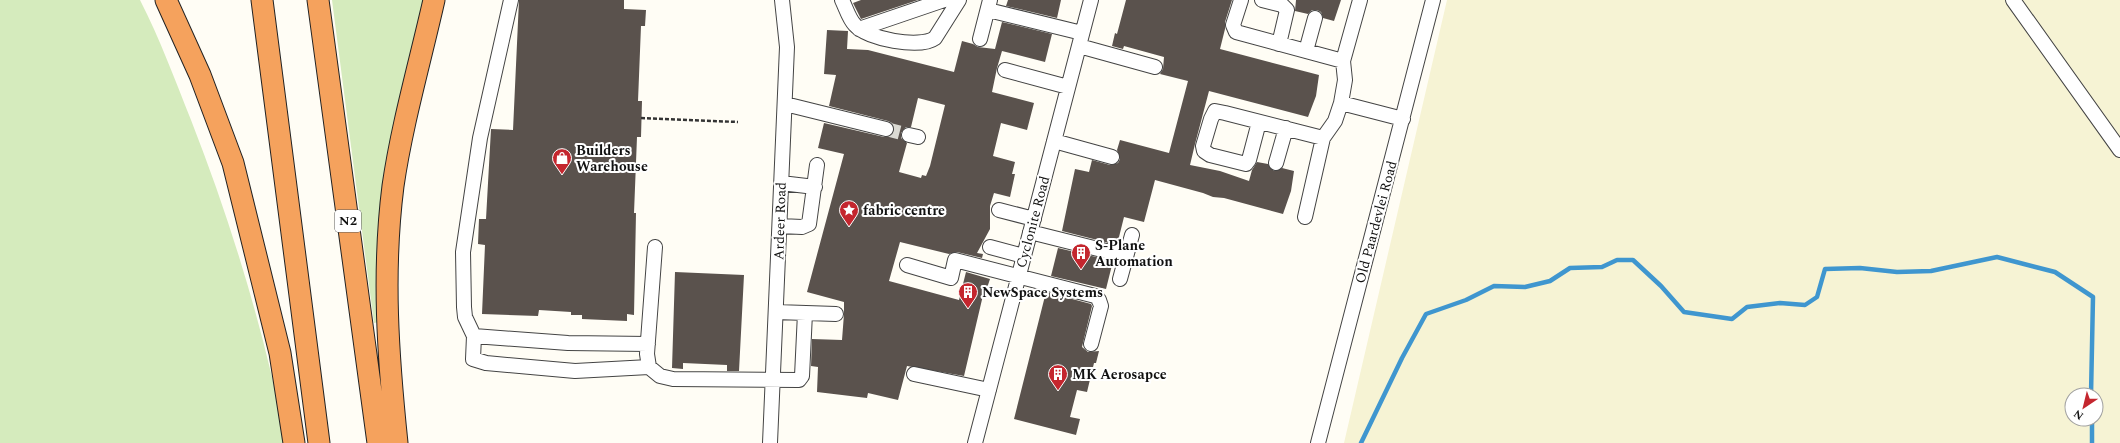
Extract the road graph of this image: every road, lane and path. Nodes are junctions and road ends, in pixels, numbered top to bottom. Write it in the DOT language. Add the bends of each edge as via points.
graph roads {
  1 [pos="166,0"];
  2 [pos="262,0"];
  3 [pos="318,0"];
  4 [pos="434,0"];
  5 [pos="511,0"];
  6 [pos="782,0"];
  7 [pos="842,0"];
  8 [pos="944,0"];
  9 [pos="959,0"];
  10 [pos="1091,0"];
  11 [pos="1241,0"];
  12 [pos="1262,0"];
  13 [pos="1360,0"];
  14 [pos="1433,0"];
  15 [pos="2013,0"];
  16 [pos="989,5"];
  17 [pos="1315,18"];
  18 [pos="859,29"];
  19 [pos="980,39"];
  20 [pos="1081,40"];
  21 [pos="1279,44"];
  22 [pos="1306,51"];
  23 [pos="1343,61"];
  24 [pos="1155,67"];
  25 [pos="1006,70"];
  26 [pos="1068,86"];
  27 [pos="1341,103"];
  28 [pos="784,104"];
  29 [pos="641,118"];
  30 [pos="1403,119"];
  31 [pos="738,122"];
  32 [pos="1259,122"];
  33 [pos="1286,128"];
  34 [pos="886,129"];
  35 [pos="1324,138"];
  36 [pos="1054,142"];
  37 [pos="2120,150"];
  38 [pos="1112,157"];
  39 [pos="1276,163"];
  40 [pos="817,165"];
  41 [pos="781,183"];
  42 [pos="815,187"];
  43 [pos="999,210"];
  44 [pos="1305,217"];
  45 [pos="1034,218"];
  46 [pos="780,226"];
  47 [pos="1030,232"];
  48 [pos="1132,235"];
  49 [pos="655,247"];
  50 [pos="990,247"];
  51 [pos="1024,256"];
  52 [pos="1126,256"];
  53 [pos="907,265"];
  54 [pos="1019,277"];
  55 [pos="1120,279"];
  56 [pos="776,312"];
  57 [pos="805,313"];
  58 [pos="836,314"];
  59 [pos="474,336"];
  60 [pos="648,344"];
  61 [pos="1091,344"];
  62 [pos="649,366"];
  63 [pos="914,374"];
  64 [pos="773,381"];
  65 [pos="989,390"];
  66 [pos="294,443"];
  67 [pos="319,443"];
  68 [pos="378,443"];
  69 [pos="397,443"];
  70 [pos="770,443"];
  71 [pos="975,443"];
  72 [pos="1318,443"];
  1 -- 66 [label="highway" via="200,75 233,162 280,353"];
  2 -- 67 [label="highway"];
  3 -- 68 [label="highway, N2"];
  4 -- 69 [label="highway" via="398,156 389,239 386,301 389,368"];
  5 -- 59 [label="street" via="480,138 463,252 465,317"];
  6 -- 28 [label="street, Ardeer Road" via="787,47"];
  7 -- 18 [label="street" via="851,20"];
  8 -- 18 [label="street"];
  9 -- 18 [label="street" via="940,31 930,41 914,43 891,40 867,34"];
  10 -- 20 [label="street, Cyclonite Road"];
  11 -- 21 [label="street" via="1233,25 1234,30"];
  12 -- 21 [label="street" via="1282,5 1287,10"];
  13 -- 23 [label="street"];
  14 -- 30 [label="street, Old Paardevlei Road"];
  15 -- 37 [label="street"];
  16 -- 19 [label="street"];
  16 -- 20 [label="street"];
  17 -- 22 [label="street"];
  20 -- 24 [label="street"];
  20 -- 26 [label="street, Cyclonite Road"];
  21 -- 22 [label="street"];
  22 -- 23 [label="street"];
  23 -- 27 [label="street" via="1345,80"];
  25 -- 26 [label="street"];
  26 -- 36 [label="street, Cyclonite Road"];
  27 -- 30 [label="street"];
  27 -- 35 [label="street" via="1335,121"];
  28 -- 34 [label="street"];
  28 -- 41 [label="street, Ardeer Road"];
  29 -- 31 [label="path"];
  30 -- 72 [label="street, Old Paardevlei Road"];
  32 -- 32 [label="street" via="1246,164 1210,155 1204,151 1215,111"];
  32 -- 33 [label="street"];
  33 -- 35 [label="street"];
  33 -- 39 [label="street"];
  35 -- 44 [label="street"];
  36 -- 38 [label="street"];
  36 -- 45 [label="street, Cyclonite Road"];
  40 -- 42 [label="street"];
  41 -- 42 [label="street"];
  41 -- 46 [label="street, Ardeer Road"];
  42 -- 46 [label="street" via="811,220 808,225"];
  43 -- 45 [label="street"];
  45 -- 47 [label="street, Cyclonite Road"];
  46 -- 56 [label="street, Ardeer Road"];
  47 -- 51 [label="street, Cyclonite Road"];
  47 -- 52 [label="street"];
  48 -- 52 [label="street"];
  49 -- 60 [label="street"];
  50 -- 51 [label="street"];
  51 -- 54 [label="street, Cyclonite Road"];
  52 -- 55 [label="street"];
  53 -- 54 [label="street" via="951,278 955,260"];
  54 -- 61 [label="street" via="1097,298 1101,306"];
  54 -- 65 [label="street, Cyclonite Road"];
  56 -- 57 [label="street"];
  56 -- 64 [label="street, Ardeer Road"];
  57 -- 58 [label="street"];
  57 -- 64 [label="street" via="801,378 797,381"];
  59 -- 60 [label="street" via="568,343"];
  59 -- 62 [label="street" via="472,355 473,359 479,362 575,371"];
  60 -- 62 [label="street"];
  62 -- 64 [label="street" via="660,376 673,379"];
  63 -- 65 [label="street"];
  64 -- 70 [label="street, Ardeer Road"];
  65 -- 71 [label="street, Cyclonite Road"];
}
